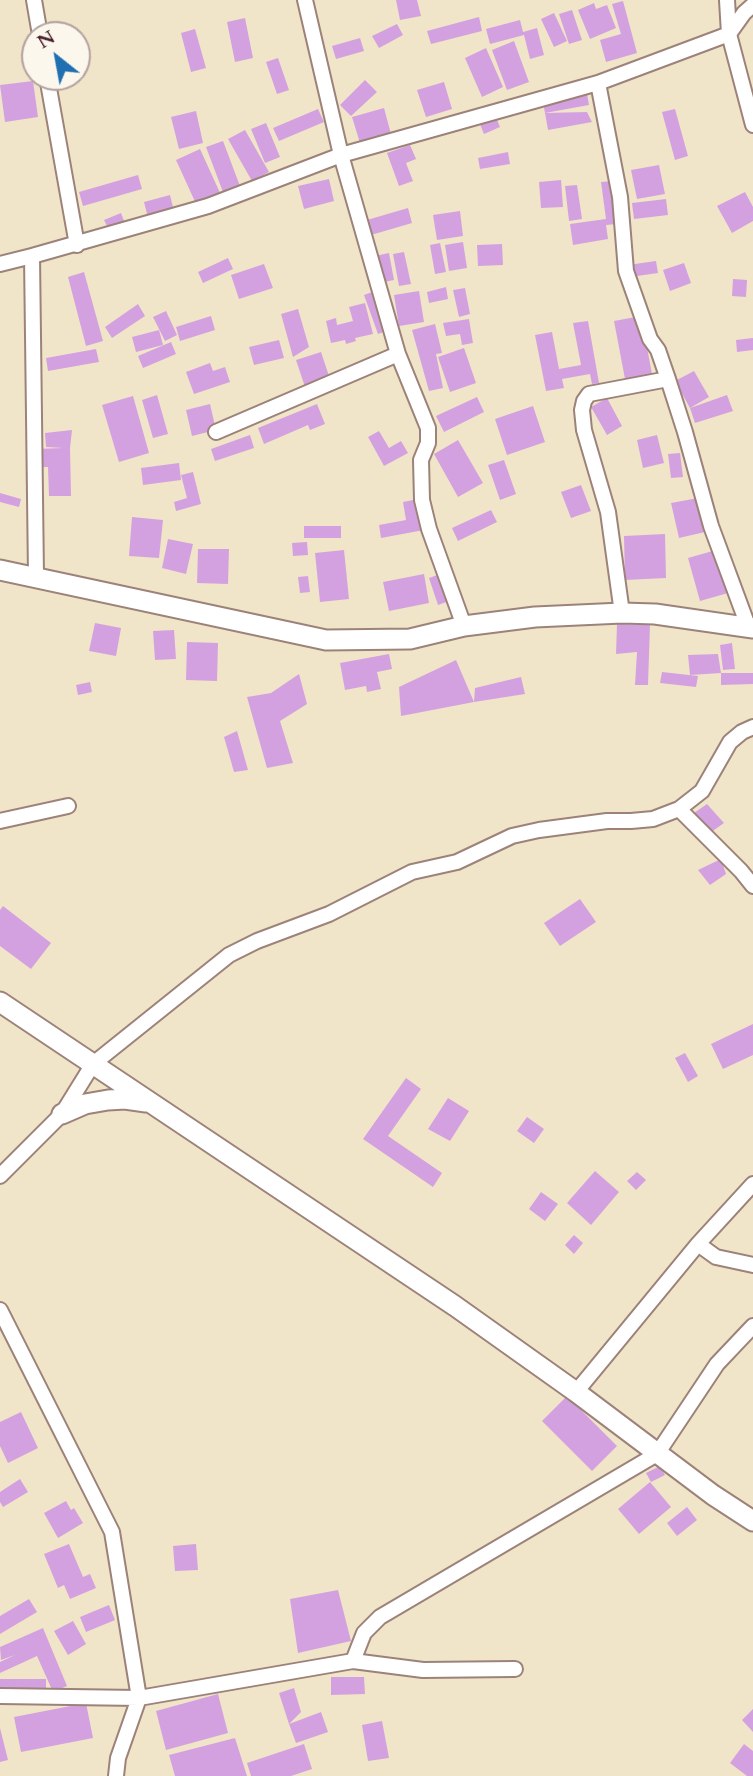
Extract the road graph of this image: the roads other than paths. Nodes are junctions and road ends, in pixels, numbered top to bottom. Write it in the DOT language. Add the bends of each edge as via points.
graph roads {
  1 [pos="34,0"];
  2 [pos="304,0"];
  3 [pos="727,0"];
  4 [pos="753,5"];
  5 [pos="38,21"];
  6 [pos="729,34"];
  7 [pos="598,83"];
  8 [pos="50,91"];
  9 [pos="753,125"];
  10 [pos="341,155"];
  11 [pos="77,245"];
  12 [pos="32,256"];
  13 [pos="0,264"];
  14 [pos="398,354"];
  15 [pos="668,379"];
  16 [pos="216,432"];
  17 [pos="0,570"];
  18 [pos="36,576"];
  19 [pos="622,613"];
  20 [pos="464,626"];
  21 [pos="751,627"];
  22 [pos="753,727"];
  23 [pos="68,806"];
  24 [pos="680,809"];
  25 [pos="0,821"];
  26 [pos="753,887"];
  27 [pos="0,1002"];
  28 [pos="93,1064"];
  29 [pos="151,1103"];
  30 [pos="62,1114"];
  31 [pos="0,1177"];
  32 [pos="753,1184"];
  33 [pos="698,1244"];
  34 [pos="753,1265"];
  35 [pos="0,1310"];
  36 [pos="753,1326"];
  37 [pos="576,1392"];
  38 [pos="657,1454"];
  39 [pos="753,1521"];
  40 [pos="353,1661"];
  41 [pos="515,1669"];
  42 [pos="0,1696"];
  43 [pos="139,1698"];
  44 [pos="116,1776"];
  1 -- 5 [label="street"];
  2 -- 10 [label="street"];
  3 -- 6 [label="street"];
  4 -- 6 [label="street"];
  6 -- 7 [label="street"];
  6 -- 9 [label="street"];
  7 -- 10 [label="street"];
  7 -- 15 [label="street" via="620,197 626,271"];
  8 -- 11 [label="street"];
  10 -- 11 [label="street" via="208,206"];
  10 -- 14 [label="street"];
  11 -- 12 [label="street"];
  12 -- 13 [label="street"];
  12 -- 18 [label="street"];
  14 -- 16 [label="street"];
  14 -- 20 [label="street" via="428,428 421,460 422,500"];
  15 -- 19 [label="street" via="589,394 582,410 608,512"];
  15 -- 21 [label="street" via="710,526"];
  17 -- 18 [label="street"];
  18 -- 20 [label="street" via="326,640 411,639"];
  19 -- 20 [label="street"];
  19 -- 21 [label="street"];
  22 -- 24 [label="street" via="730,741 702,790"];
  23 -- 25 [label="street"];
  24 -- 26 [label="street"];
  24 -- 28 [label="street" via="653,819 522,833 457,862 412,872 329,914 229,955"];
  27 -- 28 [label="street"];
  28 -- 29 [label="street"];
  28 -- 30 [label="street"];
  29 -- 30 [label="street" via="108,1100"];
  29 -- 37 [label="street" via="444,1298"];
  30 -- 31 [label="street"];
  32 -- 33 [label="street"];
  33 -- 34 [label="street" via="716,1257"];
  33 -- 37 [label="street"];
  35 -- 43 [label="street" via="112,1532"];
  36 -- 38 [label="street" via="718,1364"];
  37 -- 38 [label="street"];
  38 -- 39 [label="street"];
  38 -- 40 [label="street" via="380,1617 364,1633"];
  40 -- 41 [label="street" via="423,1670"];
  40 -- 43 [label="street"];
  42 -- 43 [label="street"];
  43 -- 44 [label="street"];
}
